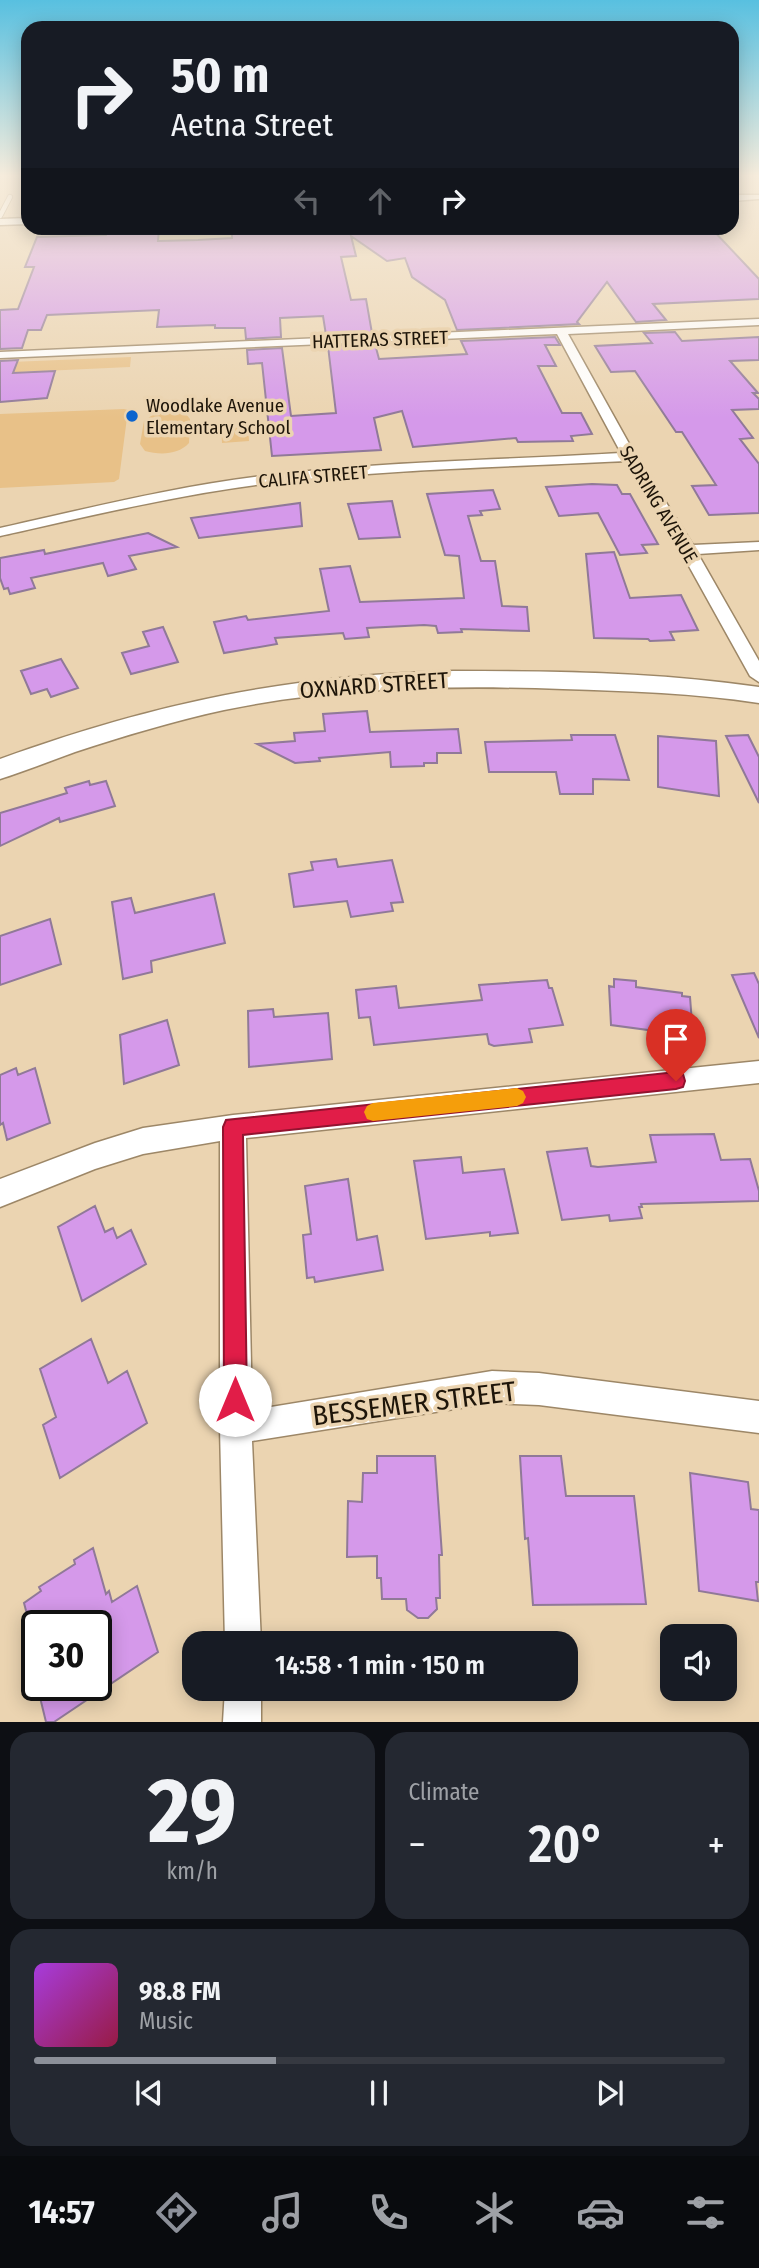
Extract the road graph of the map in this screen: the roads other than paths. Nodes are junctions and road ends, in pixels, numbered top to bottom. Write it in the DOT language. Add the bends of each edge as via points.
graph roads {
  1 [pos="759,322"];
  2 [pos="561,331"];
  3 [pos="0,355"];
  4 [pos="630,457"];
  5 [pos="0,533"];
  6 [pos="759,546"];
  7 [pos="688,550"];
  8 [pos="759,676"];
  9 [pos="759,695"];
  10 [pos="0,769"];
  11 [pos="759,1072"];
  12 [pos="233,1127"];
  13 [pos="0,1194"];
  14 [pos="759,1416"];
  15 [pos="236,1428"];
  16 [pos="243,1631"];
  17 [pos="243,1701"];
  18 [pos="242,1722"];
  1 -- 2 [label="street, HATTERAS STREET"];
  2 -- 3 [label="street, HATTERAS STREET"];
  2 -- 4 [label="street, SADRING AVENUE"];
  4 -- 5 [label="street, CALIFA STREET" via="271,479 137,501"];
  4 -- 7 [label="street, SADRING AVENUE"];
  6 -- 7 [label="street"];
  7 -- 8 [label="street, SADRING AVENUE"];
  9 -- 10 [label="street, OXNARD STREET" via="513,678 338,685 182,712 57,747"];
  11 -- 12 [label="street"];
  12 -- 13 [label="street" via="143,1140"];
  12 -- 15 [label="street"];
  14 -- 15 [label="street, BESSEMER STREET" via="492,1387"];
  15 -- 16 [label="street"];
  17 -- 18 [label="street"];
}
